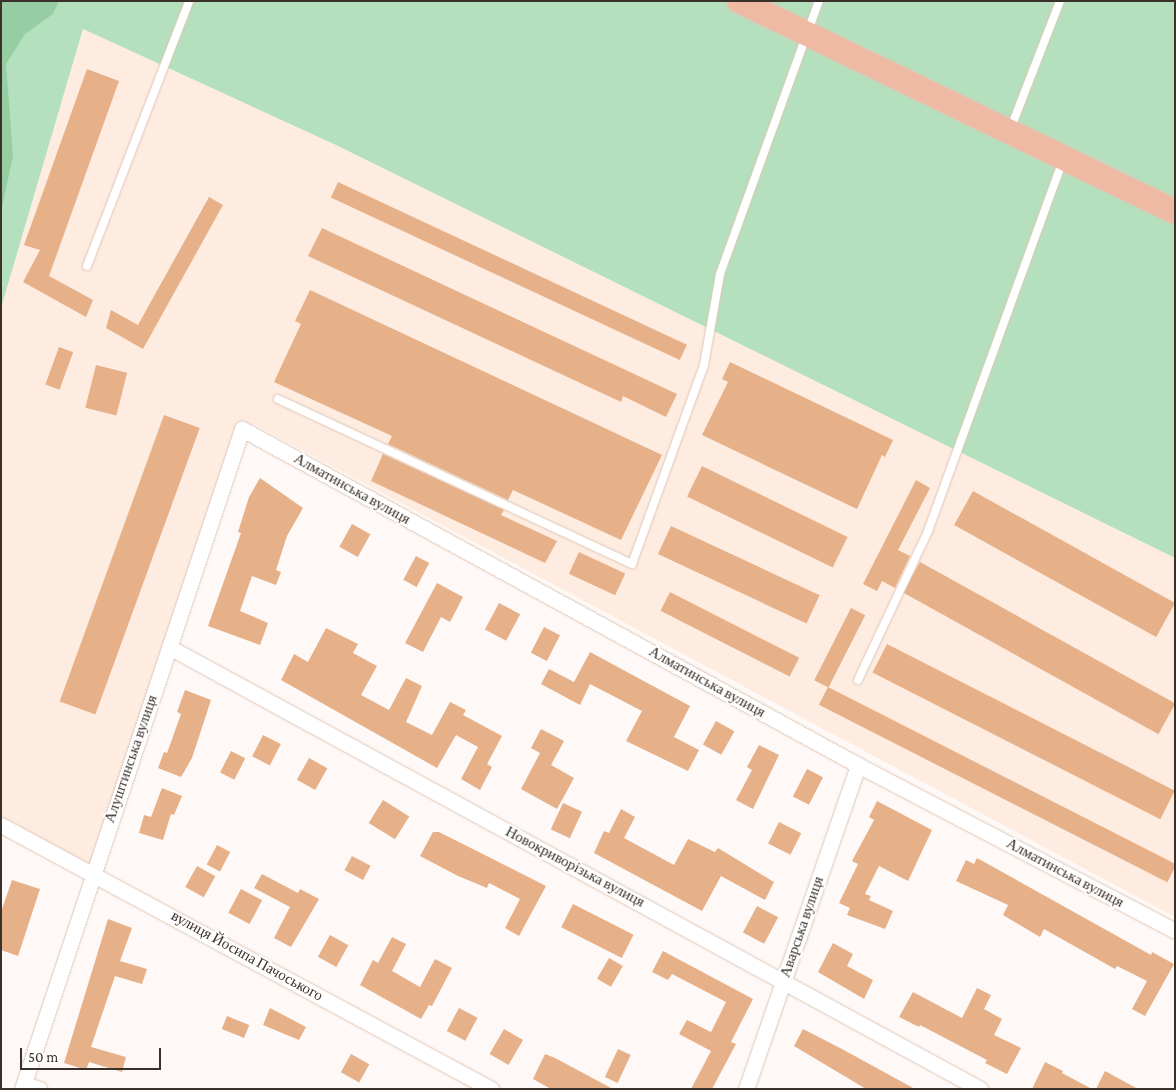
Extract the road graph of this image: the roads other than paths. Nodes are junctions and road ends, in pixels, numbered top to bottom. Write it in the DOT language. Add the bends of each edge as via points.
graph roads {
  1 [pos="190,1"];
  2 [pos="740,1"];
  3 [pos="819,1"];
  4 [pos="1060,1"];
  5 [pos="807,34"];
  6 [pos="1009,132"];
  7 [pos="1064,159"];
  8 [pos="1175,212"];
  9 [pos="87,266"];
  10 [pos="278,399"];
  11 [pos="242,430"];
  12 [pos="169,647"];
  13 [pos="858,680"];
  14 [pos="858,765"];
  15 [pos="1,825"];
  16 [pos="93,872"];
  17 [pos="1175,931"];
  18 [pos="784,980"];
  19 [pos="23,1086"];
  20 [pos="39,1089"];
  21 [pos="491,1089"];
  22 [pos="746,1089"];
  23 [pos="980,1089"];
  1 -- 9 [label="lane"];
  2 -- 5 [label="main road"];
  3 -- 5 [label="lane"];
  4 -- 6 [label="lane"];
  5 -- 6 [label="main road"];
  5 -- 10 [label="lane" via="720,274 704,365 632,564"];
  6 -- 7 [label="main road"];
  7 -- 8 [label="main road"];
  7 -- 13 [label="lane" via="928,532"];
  11 -- 12 [label="street, Алуштинська вулиця"];
  11 -- 14 [label="street, Алматинська вулиця"];
  12 -- 16 [label="street, Алуштинська вулиця"];
  12 -- 18 [label="street, Новокриворізька вулиця"];
  14 -- 17 [label="street, Алматинська вулиця"];
  14 -- 18 [label="street, Аварська вулиця"];
  15 -- 16 [label="street, вулиця Йосипа Пачоського"];
  16 -- 19 [label="street, Алуштинська вулиця"];
  16 -- 21 [label="street, вулиця Йосипа Пачоського"];
  18 -- 22 [label="street, Аварська вулиця"];
  18 -- 23 [label="street, Новокриворізька вулиця"];
  19 -- 20 [label="street"];
}
